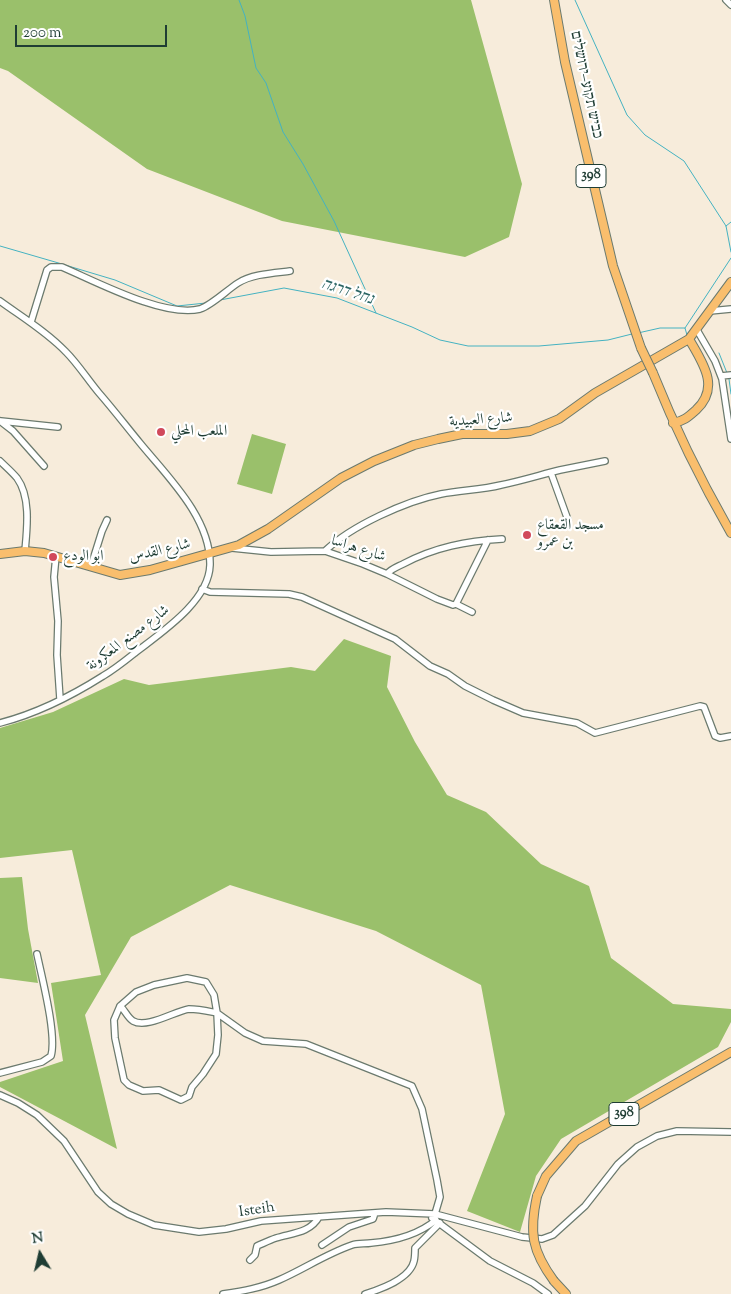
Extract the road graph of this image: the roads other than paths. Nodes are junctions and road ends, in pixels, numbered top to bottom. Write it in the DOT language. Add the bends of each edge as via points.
graph roads {
  1 [pos="554,0"];
  2 [pos="726,0"];
  3 [pos="731,5"];
  4 [pos="290,271"];
  5 [pos="731,282"];
  6 [pos="0,301"];
  7 [pos="731,309"];
  8 [pos="710,311"];
  9 [pos="31,322"];
  10 [pos="696,330"];
  11 [pos="689,339"];
  12 [pos="731,375"];
  13 [pos="721,376"];
  14 [pos="1,421"];
  15 [pos="673,423"];
  16 [pos="58,427"];
  17 [pos="731,439"];
  18 [pos="0,461"];
  19 [pos="605,461"];
  20 [pos="44,466"];
  21 [pos="551,473"];
  22 [pos="107,520"];
  23 [pos="568,520"];
  24 [pos="731,533"];
  25 [pos="488,540"];
  26 [pos="502,540"];
  27 [pos="230,548"];
  28 [pos="24,550"];
  29 [pos="326,552"];
  30 [pos="0,554"];
  31 [pos="209,554"];
  32 [pos="56,556"];
  33 [pos="91,566"];
  34 [pos="387,574"];
  35 [pos="202,589"];
  36 [pos="456,604"];
  37 [pos="472,612"];
  38 [pos="60,699"];
  39 [pos="0,722"];
  40 [pos="731,736"];
  41 [pos="37,954"];
  42 [pos="120,1006"];
  43 [pos="217,1013"];
  44 [pos="731,1052"];
  45 [pos="0,1073"];
  46 [pos="0,1095"];
  47 [pos="731,1132"];
  48 [pos="375,1213"];
  49 [pos="318,1217"];
  50 [pos="437,1219"];
  51 [pos="322,1245"];
  52 [pos="250,1260"];
  53 [pos="223,1294"];
  54 [pos="365,1294"];
  55 [pos="548,1294"];
  56 [pos="566,1294"];
  1 -- 15 [label="main road, כביש תקוע–ירושלים / 398, bridge" via="565,62 613,266"];
  2 -- 3 [label="street"];
  4 -- 9 [label="street" via="248,278 202,308 184,311 154,305 62,267 51,267 47,270"];
  5 -- 8 [label="main road, شارع العبيدية"];
  6 -- 9 [label="street"];
  7 -- 8 [label="street"];
  8 -- 10 [label="main road, شارع العبيدية"];
  9 -- 31 [label="street" via="66,352 176,485 197,517"];
  10 -- 11 [label="main road, شارع العبيدية"];
  10 -- 13 [label="street" via="716,361"];
  11 -- 15 [label="main road" via="704,367 708,391 702,404 686,420"];
  11 -- 27 [label="main road, شارع العبيدية" via="542,427 507,434 462,434 414,445 374,461 341,478 262,532"];
  12 -- 13 [label="street"];
  13 -- 17 [label="street"];
  14 -- 16 [label="street"];
  14 -- 20 [label="street"];
  15 -- 24 [label="main road, 398"];
  18 -- 28 [label="street" via="17,478 23,490 27,531"];
  19 -- 21 [label="street"];
  21 -- 23 [label="street"];
  21 -- 29 [label="street" via="498,486 441,494 401,506 353,532"];
  22 -- 33 [label="street"];
  25 -- 26 [label="street, شارع هراسا"];
  25 -- 34 [label="street, شارع هراسا" via="469,541 435,550"];
  25 -- 36 [label="street"];
  27 -- 29 [label="street, شارع هراسا"];
  27 -- 31 [label="main road, شارع العبيدية"];
  28 -- 30 [label="main road, شارع القدس"];
  28 -- 32 [label="main road, شارع القدس"];
  29 -- 34 [label="street, شارع هراسا"];
  31 -- 33 [label="main road, شارع القدس" via="120,575"];
  31 -- 35 [label="street, شارع مصنع المعكرونة" via="210,566"];
  32 -- 33 [label="main road, شارع القدس"];
  32 -- 38 [label="street" via="54,577"];
  34 -- 36 [label="street" via="437,600"];
  35 -- 38 [label="street, شارع مصنع المعكرونة" via="180,617 162,632 104,676"];
  35 -- 40 [label="street" via="210,592 289,594 302,598 395,639 430,666 523,713 577,723 595,733 700,706 704,707 715,736"];
  36 -- 37 [label="street"];
  38 -- 39 [label="street, شارع مصنع المعكرونة"];
  41 -- 45 [label="street" via="53,1050 51,1056 42,1062"];
  42 -- 43 [label="street" via="137,1022 161,1020 188,1010"];
  42 -- 43 [label="street" via="136,992 188,978 206,982 214,995"];
  42 -- 43 [label="street" via="114,1020 124,1080 143,1090 160,1090 181,1100 189,1096 216,1054"];
  43 -- 50 [label="street" via="245,1033 263,1041 306,1044 412,1086 422,1108 437,1180 440,1197"];
  44 -- 56 [label="main road, 398, bridge" via="576,1141 546,1176 537,1196 533,1218 534,1244 542,1265"];
  46 -- 49 [label="street, Isteih" via="37,1115 64,1141 98,1192 112,1204 154,1225 205,1232 261,1222"];
  47 -- 50 [label="street" via="677,1131 657,1136 637,1147 618,1164 565,1226 542,1239"];
  48 -- 49 [label="street, Isteih"];
  48 -- 50 [label="street, Isteih" via="424,1214"];
  48 -- 51 [label="street" via="373,1219 349,1226"];
  49 -- 52 [label="street" via="315,1224 305,1230 258,1246"];
  50 -- 53 [label="street" via="427,1228 390,1240 355,1244 254,1289"];
  50 -- 54 [label="street" via="415,1248 414,1262 408,1272 385,1287"];
  50 -- 55 [label="street" via="490,1261"];
}
